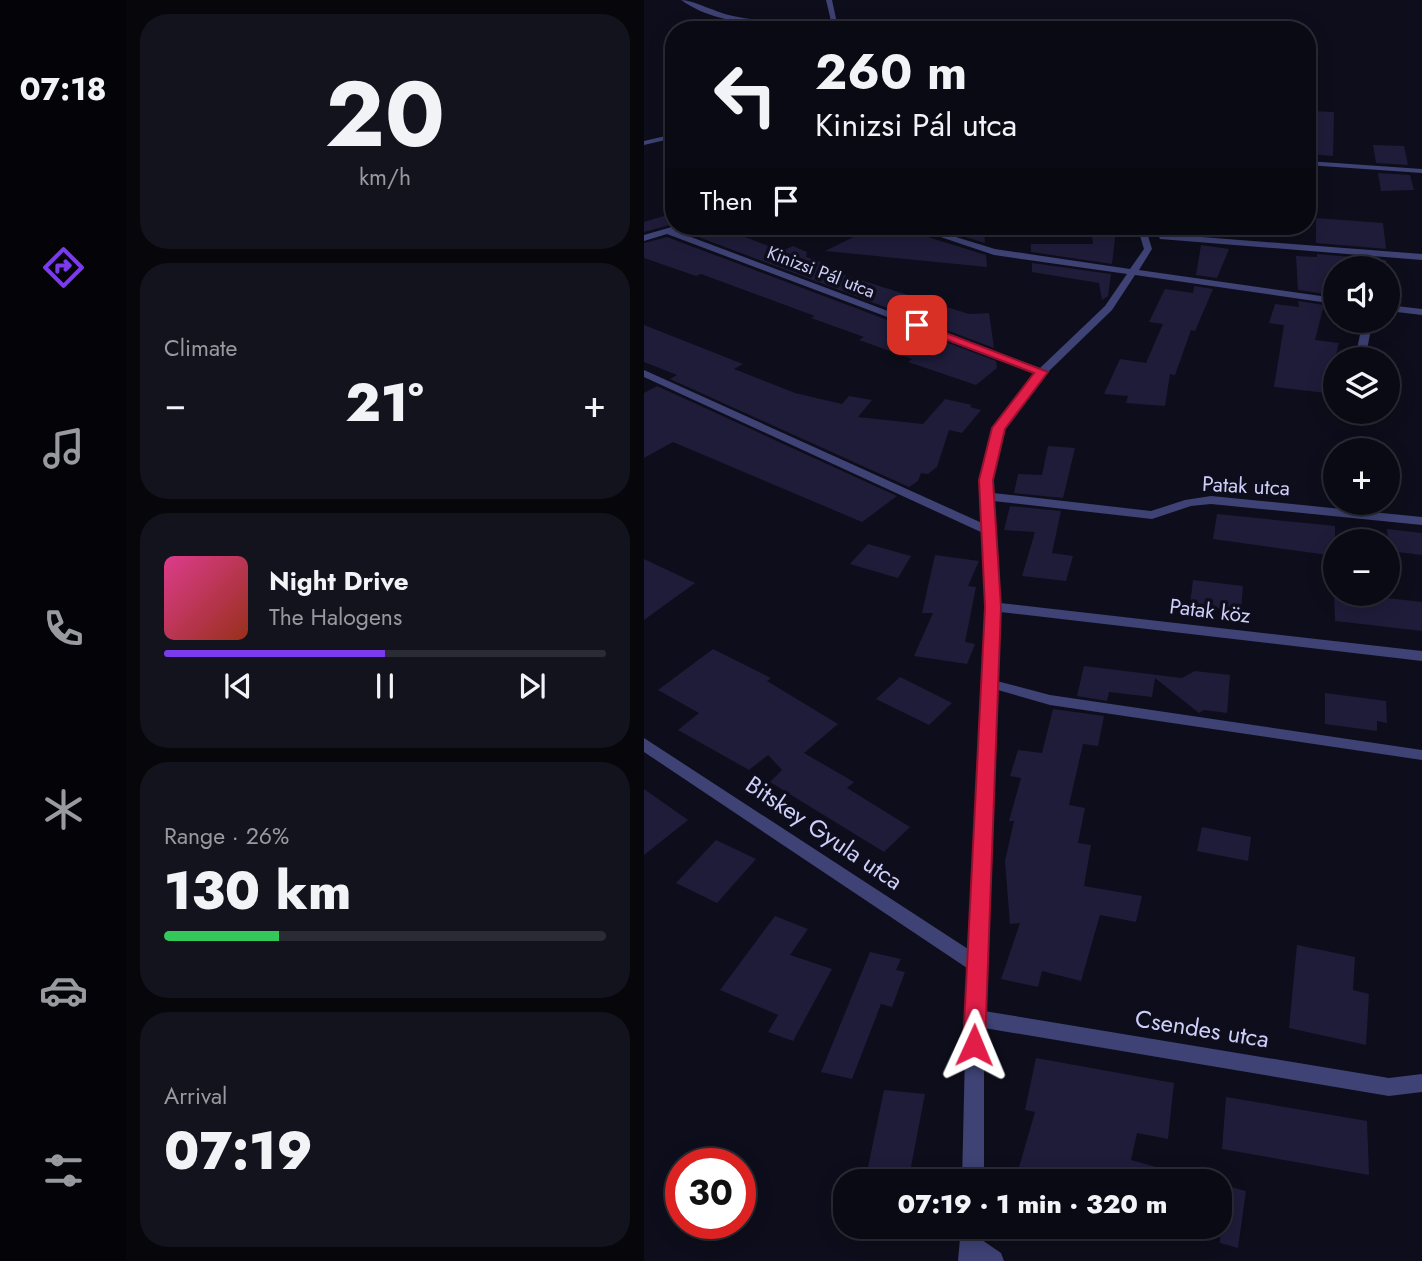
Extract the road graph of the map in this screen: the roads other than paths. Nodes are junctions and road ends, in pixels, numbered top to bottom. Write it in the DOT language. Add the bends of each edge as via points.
graph roads {
  1 [pos="684,0"];
  2 [pos="830,0"];
  3 [pos="802,21"];
  4 [pos="834,21"];
  5 [pos="665,138"];
  6 [pos="644,143"];
  7 [pos="1316,164"];
  8 [pos="1422,171"];
  9 [pos="665,232"];
  10 [pos="678,235"];
  11 [pos="940,235"];
  12 [pos="1144,235"];
  13 [pos="1163,237"];
  14 [pos="644,238"];
  15 [pos="1148,249"];
  16 [pos="1422,257"];
  17 [pos="1135,272"];
  18 [pos="1323,299"];
  19 [pos="1400,309"];
  20 [pos="1422,312"];
  21 [pos="1042,372"];
  22 [pos="644,373"];
  23 [pos="986,496"];
  24 [pos="1422,521"];
  25 [pos="988,530"];
  26 [pos="993,607"];
  27 [pos="1422,656"];
  28 [pos="989,683"];
  29 [pos="644,744"];
  30 [pos="1422,754"];
  31 [pos="976,964"];
  32 [pos="974,1018"];
  33 [pos="1422,1083"];
  34 [pos="973,1169"];
  35 [pos="971,1245"];
  36 [pos="993,1261"];
  1 -- 3 [label="street" via="700,11 721,16"];
  2 -- 4 [label="street"];
  5 -- 6 [label="street"];
  7 -- 8 [label="street"];
  9 -- 14 [label="street"];
  10 -- 21 [label="street, Kinizsi Pál utca"];
  11 -- 17 [label="street" via="994,252"];
  12 -- 15 [label="street"];
  13 -- 15 [label="street"];
  13 -- 16 [label="street"];
  15 -- 17 [label="street"];
  17 -- 18 [label="street"];
  17 -- 21 [label="street" via="1109,308"];
  19 -- 20 [label="street"];
  21 -- 23 [label="street" via="998,428"];
  22 -- 25 [label="street"];
  23 -- 24 [label="street, Patak utca" via="1128,514 1152,515 1210,500"];
  23 -- 25 [label="street"];
  25 -- 26 [label="street"];
  26 -- 27 [label="street, Patak köz"];
  26 -- 28 [label="street"];
  28 -- 30 [label="lane" via="1050,700"];
  28 -- 31 [label="street"];
  29 -- 31 [label="street, Bitskey Gyula utca"];
  31 -- 32 [label="street"];
  32 -- 33 [label="street, Csendes utca" via="1389,1087"];
  32 -- 34 [label="street"];
  35 -- 36 [label="street"];
}
